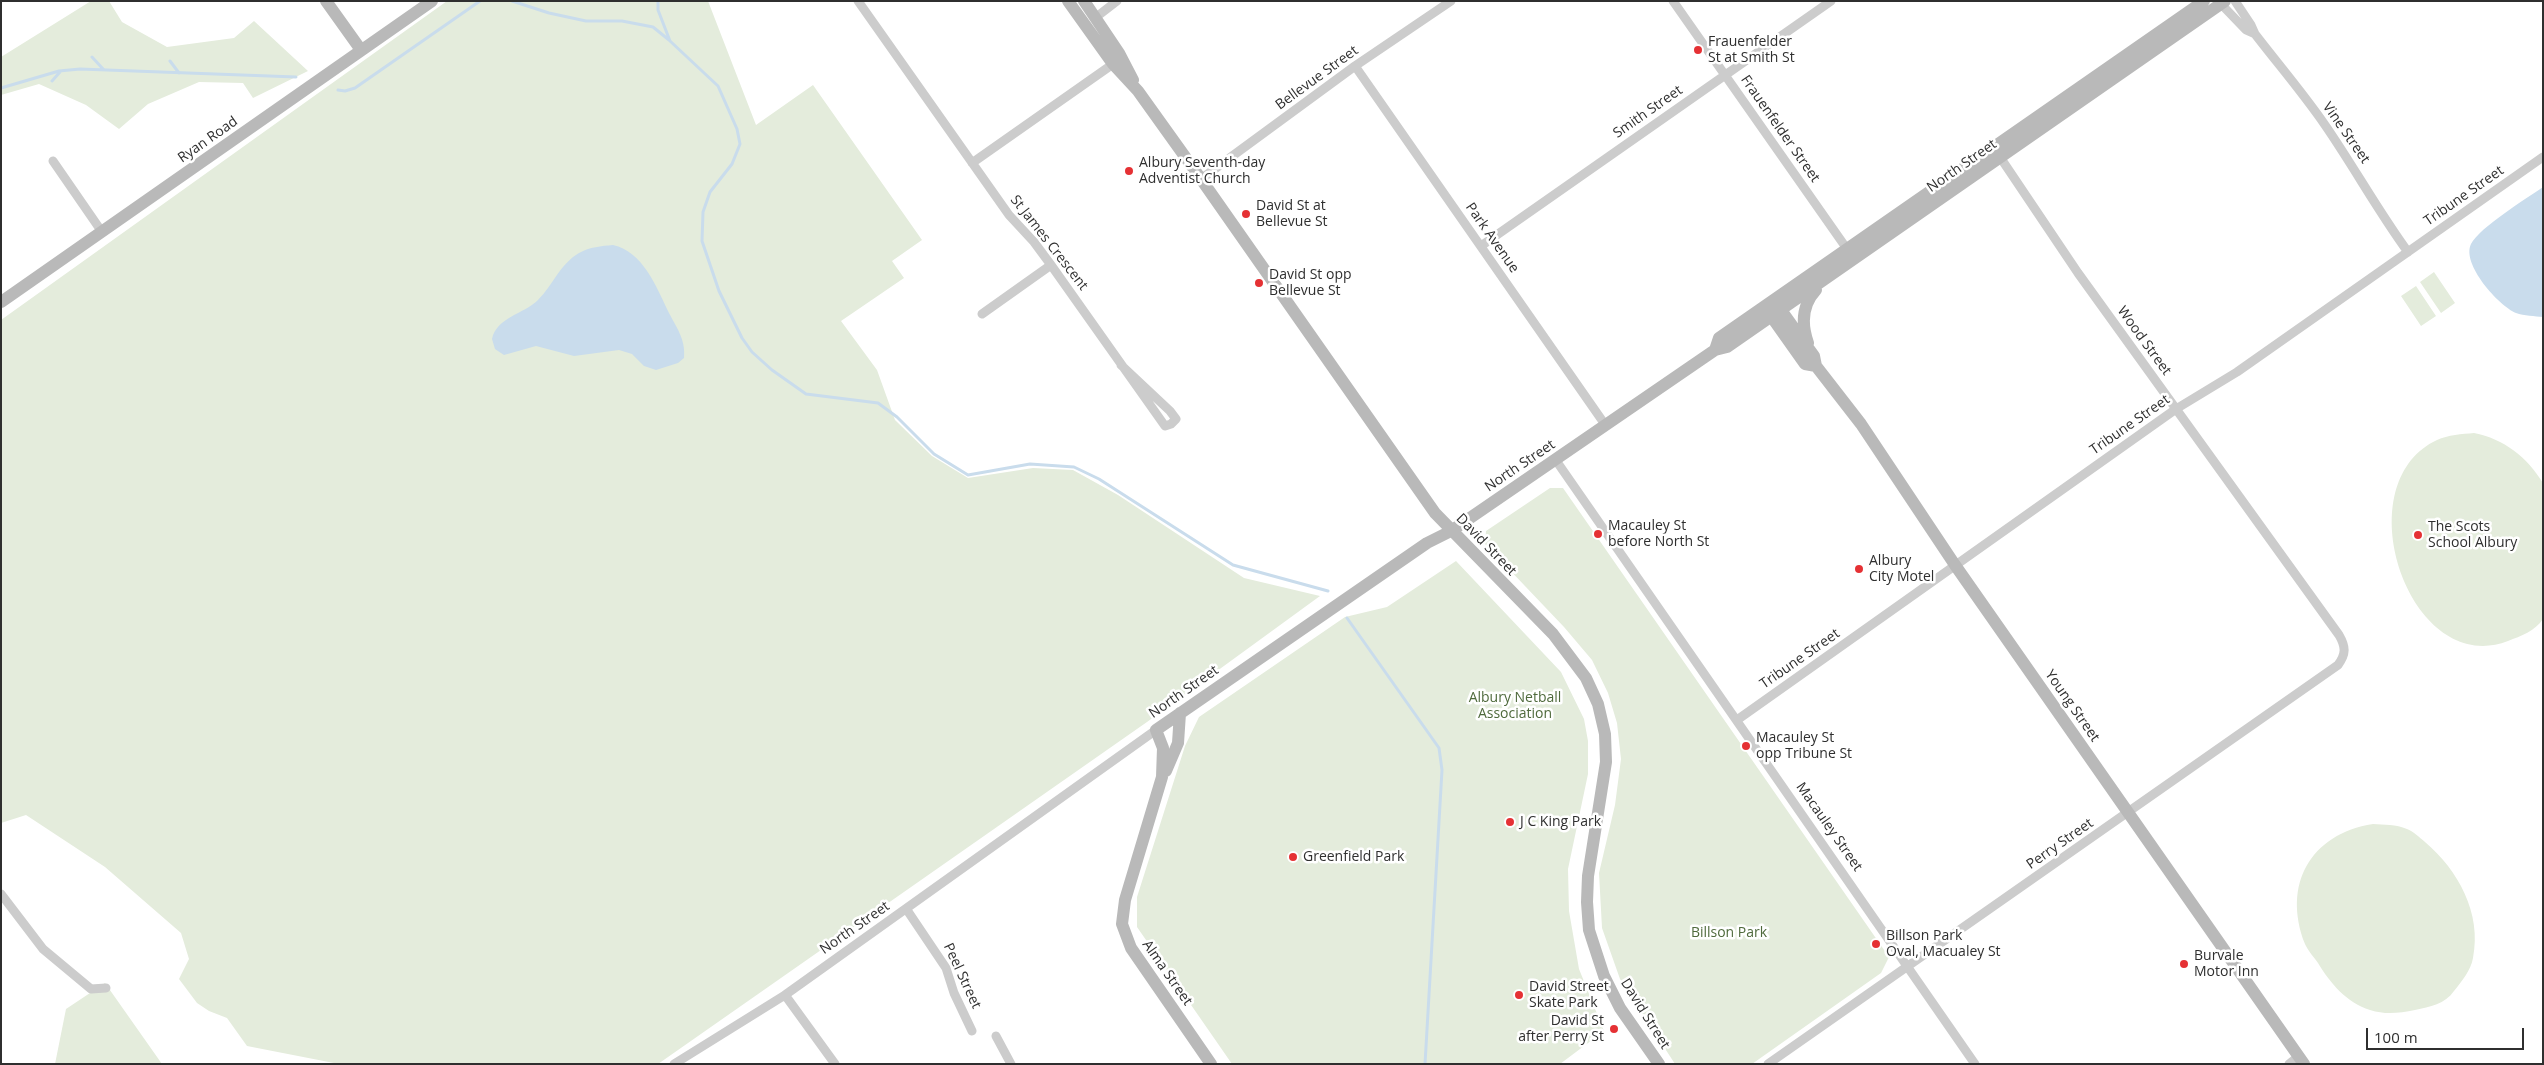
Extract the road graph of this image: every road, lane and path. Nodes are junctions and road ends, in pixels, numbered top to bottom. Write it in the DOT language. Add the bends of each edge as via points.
graph roads {
  1 [pos="326,1"];
  2 [pos="432,1"];
  3 [pos="858,1"];
  4 [pos="1068,1"];
  5 [pos="1084,1"];
  6 [pos="1117,1"];
  7 [pos="1451,1"];
  8 [pos="1673,1"];
  9 [pos="1831,1"];
  10 [pos="2186,1"];
  11 [pos="2204,1"];
  12 [pos="2235,1"];
  13 [pos="2222,2"];
  14 [pos="1095,18"];
  15 [pos="2255,34"];
  16 [pos="2146,40"];
  17 [pos="361,50"];
  18 [pos="1112,64"];
  19 [pos="1355,66"];
  20 [pos="1725,75"];
  21 [pos="1138,91"];
  22 [pos="2000,157"];
  23 [pos="2543,157"];
  24 [pos="53,161"];
  25 [pos="972,163"];
  26 [pos="1201,179"];
  27 [pos="102,232"];
  28 [pos="1481,246"];
  29 [pos="1847,249"];
  30 [pos="2408,252"];
  31 [pos="1051,265"];
  32 [pos="1828,277"];
  33 [pos="1,302"];
  34 [pos="1774,310"];
  35 [pos="982,314"];
  36 [pos="1815,361"];
  37 [pos="1121,364"];
  38 [pos="2176,409"];
  39 [pos="1606,426"];
  40 [pos="1555,459"];
  41 [pos="1451,531"];
  42 [pos="1955,565"];
  43 [pos="2339,635"];
  44 [pos="1180,713"];
  45 [pos="1737,720"];
  46 [pos="1156,730"];
  47 [pos="1162,777"];
  48 [pos="2128,812"];
  49 [pos="1,894"];
  50 [pos="907,910"];
  51 [pos="1908,967"];
  52 [pos="106,988"];
  53 [pos="785,994"];
  54 [pos="972,1031"];
  55 [pos="996,1036"];
  56 [pos="2297,1061"];
  57 [pos="674,1064"];
  58 [pos="835,1064"];
  59 [pos="1012,1064"];
  60 [pos="1211,1064"];
  61 [pos="1659,1064"];
  62 [pos="1768,1064"];
  63 [pos="1975,1064"];
  1 -- 17 [label="main road"];
  2 -- 17 [label="main road, Ryan Road"];
  3 -- 25 [label="street, St James Crescent"];
  4 -- 18 [label="main road, David Street"];
  5 -- 14 [label="main road, David Street"];
  6 -- 14 [label="street"];
  7 -- 19 [label="street, Bellevue Street"];
  8 -- 20 [label="street, Frauenfelder Street"];
  9 -- 20 [label="street, Smith Street"];
  10 -- 16 [label="main road"];
  11 -- 16 [label="main road, North Street"];
  12 -- 15 [label="street, Vine Street"];
  13 -- 15 [label="street, Vine Street" via="2246,30"];
  13 -- 22 [label="main road, North Street"];
  14 -- 21 [label="main road, David Street" via="1119,53"];
  15 -- 30 [label="street, Vine Street" via="2324,123 2364,183 2382,218"];
  16 -- 29 [label="main road, North Street"];
  17 -- 27 [label="main road, Ryan Road"];
  18 -- 21 [label="main road, David Street"];
  18 -- 25 [label="street"];
  19 -- 26 [label="street, Bellevue Street"];
  19 -- 28 [label="street, Park Avenue"];
  20 -- 28 [label="street, Smith Street"];
  20 -- 29 [label="street, Frauenfelder Street"];
  21 -- 26 [label="main road, David Street"];
  22 -- 32 [label="main road, North Street"];
  22 -- 38 [label="street, Wood Street"];
  23 -- 30 [label="street, Tribune Street"];
  24 -- 27 [label="street"];
  25 -- 31 [label="street, St James Crescent" via="1009,215"];
  26 -- 41 [label="main road, David Street" via="1435,513"];
  27 -- 33 [label="main road, Ryan Road"];
  28 -- 39 [label="street, Park Avenue"];
  29 -- 34 [label="main road, North Street"];
  30 -- 38 [label="street, Tribune Street" via="2237,372"];
  31 -- 35 [label="street"];
  31 -- 37 [label="street, St James Crescent"];
  32 -- 34 [label="main road, North Street"];
  32 -- 36 [label="main road" via="1811,296 1803,316 1804,331"];
  34 -- 36 [label="main road, Young Street"];
  34 -- 39 [label="main road, North Street" via="1727,347 1715,350"];
  36 -- 42 [label="main road, Young Street"];
  37 -- 37 [label="street, St James Crescent" via="1176,419 1171,424 1164,426"];
  38 -- 42 [label="street, Tribune Street"];
  38 -- 43 [label="street, Wood Street"];
  39 -- 40 [label="main road, North Street"];
  40 -- 41 [label="main road, North Street"];
  40 -- 45 [label="street, Macauley Street"];
  41 -- 44 [label="main road, North Street" via="1427,543"];
  41 -- 61 [label="main road, David Street" via="1563,646 1586,678 1598,704 1605,734 1606,762 1588,876 1589,930 1604,976 1620,1008"];
  42 -- 45 [label="street, Tribune Street"];
  42 -- 48 [label="main road, Young Street"];
  43 -- 48 [label="street, Perry Street" via="2345,645 2343,659 2338,665"];
  44 -- 46 [label="main road, North Street"];
  44 -- 47 [label="main road, Alma Street" via="1178,743"];
  45 -- 51 [label="street, Macauley Street"];
  46 -- 47 [label="main road, Alma Street" via="1163,748"];
  46 -- 50 [label="street, North Street"];
  47 -- 60 [label="main road, Alma Street" via="1125,900 1122,924 1131,948"];
  48 -- 51 [label="street, Perry Street"];
  48 -- 56 [label="main road, Young Street"];
  49 -- 52 [label="street" via="43,949 91,989"];
  50 -- 53 [label="street, North Street"];
  50 -- 54 [label="street, Peel Street" via="946,968"];
  51 -- 62 [label="street, Perry Street"];
  51 -- 63 [label="street, Macauley Street"];
  53 -- 57 [label="street, North Street"];
  53 -- 58 [label="street"];
  55 -- 59 [label="street"];
}
